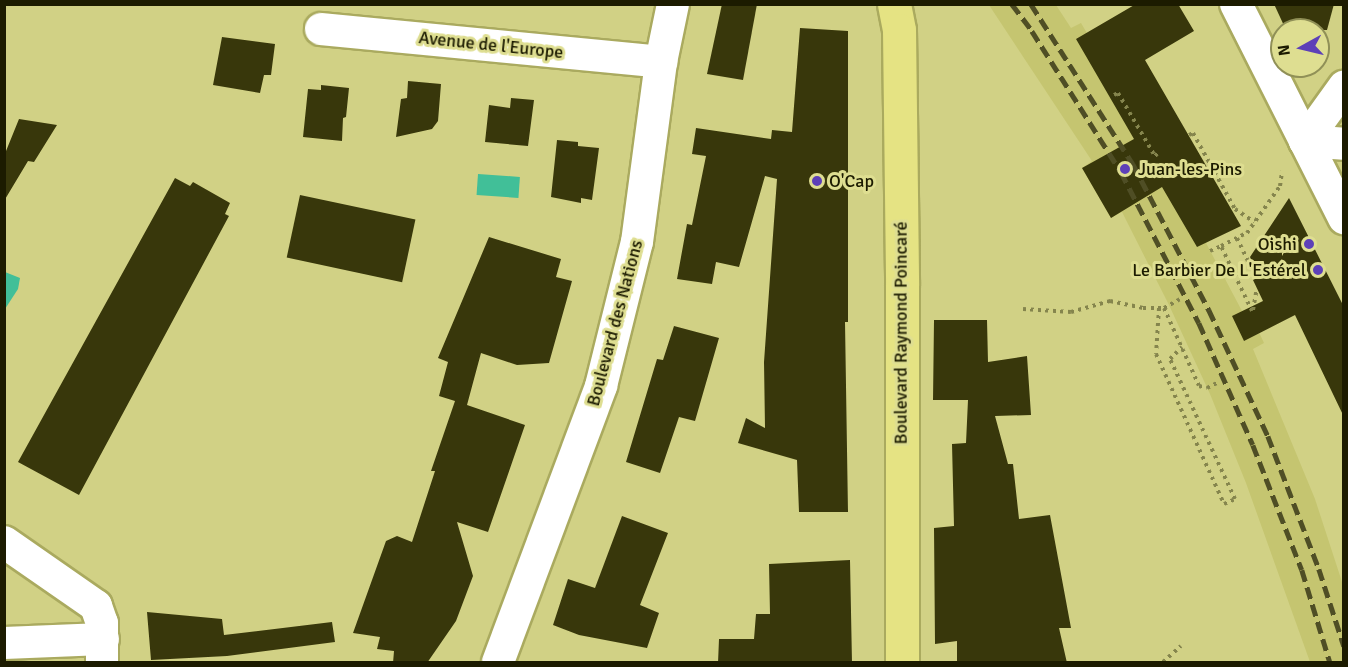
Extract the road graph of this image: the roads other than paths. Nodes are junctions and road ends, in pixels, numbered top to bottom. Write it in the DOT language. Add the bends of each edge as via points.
graph roads {
  1 [pos="673,4"];
  2 [pos="894,4"];
  3 [pos="1236,4"];
  4 [pos="321,29"];
  5 [pos="661,62"];
  6 [pos="1344,87"];
  7 [pos="1305,141"];
  8 [pos="1344,144"];
  9 [pos="1344,218"];
  10 [pos="4,542"];
  11 [pos="4,643"];
  12 [pos="102,651"];
  13 [pos="498,663"];
  14 [pos="902,663"];
  1 -- 5 [label="street, Boulevard des Nations"];
  2 -- 14 [label="main road, Boulevard Raymond Poincaré" via="899,30"];
  3 -- 7 [label="street"];
  4 -- 5 [label="street, Avenue de l'Europe"];
  5 -- 13 [label="street, Boulevard des Nations" via="637,242 602,386"];
  6 -- 7 [label="street"];
  7 -- 8 [label="street"];
  7 -- 9 [label="street"];
  10 -- 12 [label="street" via="96,606 102,623"];
  11 -- 12 [label="street"];
}
